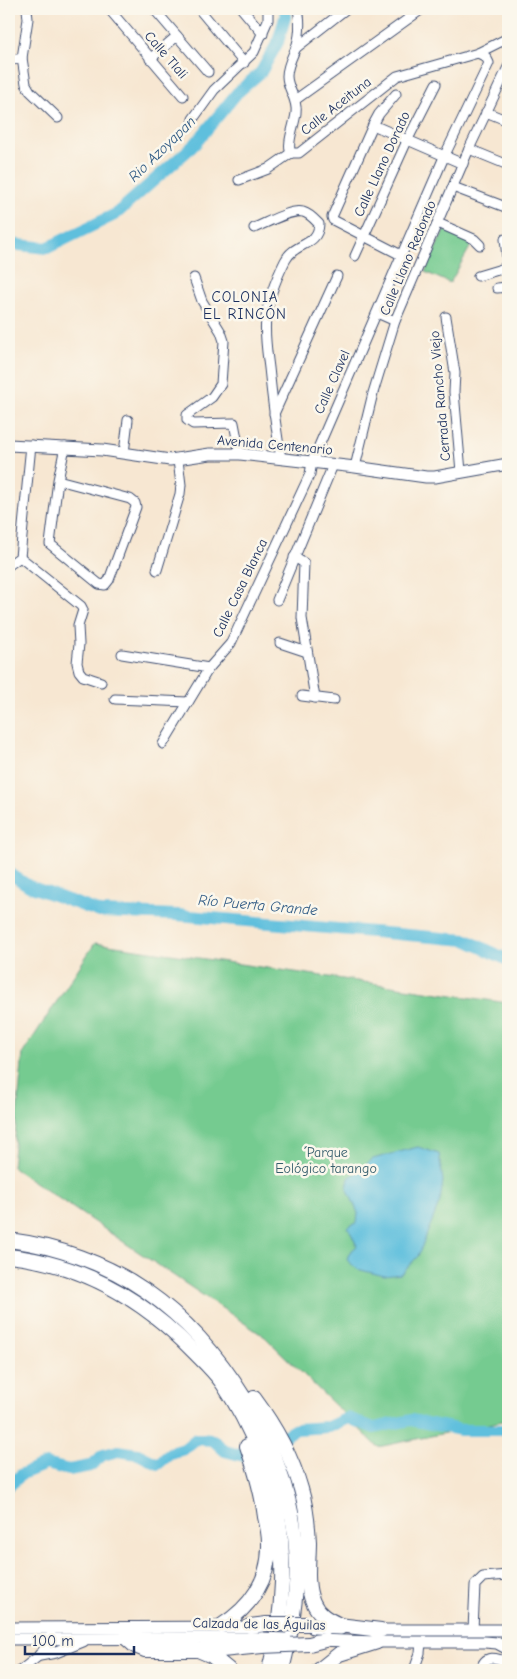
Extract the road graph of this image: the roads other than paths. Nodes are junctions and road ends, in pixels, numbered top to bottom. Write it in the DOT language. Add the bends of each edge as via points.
graph roads {
  1 [pos="27,9"];
  2 [pos="109,9"];
  3 [pos="154,9"];
  4 [pos="242,9"];
  5 [pos="268,9"];
  6 [pos="298,9"];
  7 [pos="346,9"];
  8 [pos="422,9"];
  9 [pos="204,10"];
  10 [pos="263,34"];
  11 [pos="177,36"];
  12 [pos="508,38"];
  13 [pos="296,48"];
  14 [pos="478,53"];
  15 [pos="22,58"];
  16 [pos="150,59"];
  17 [pos="9,61"];
  18 [pos="244,63"];
  19 [pos="508,67"];
  20 [pos="208,72"];
  21 [pos="506,77"];
  22 [pos="436,84"];
  23 [pos="396,94"];
  24 [pos="182,96"];
  25 [pos="295,100"];
  26 [pos="486,112"];
  27 [pos="58,118"];
  28 [pos="193,119"];
  29 [pos="508,121"];
  30 [pos="373,125"];
  31 [pos="407,141"];
  32 [pos="469,148"];
  33 [pos="291,153"];
  34 [pos="444,157"];
  35 [pos="463,164"];
  36 [pos="508,165"];
  37 [pos="238,180"];
  38 [pos="453,187"];
  39 [pos="508,208"];
  40 [pos="438,223"];
  41 [pos="254,228"];
  42 [pos="364,237"];
  43 [pos="504,240"];
  44 [pos="480,245"];
  45 [pos="401,255"];
  46 [pos="355,256"];
  47 [pos="508,267"];
  48 [pos="337,276"];
  49 [pos="478,276"];
  50 [pos="194,278"];
  51 [pos="508,287"];
  52 [pos="497,288"];
  53 [pos="377,313"];
  54 [pos="446,317"];
  55 [pos="395,321"];
  56 [pos="274,414"];
  57 [pos="128,420"];
  58 [pos="9,445"];
  59 [pos="31,445"];
  60 [pos="65,447"];
  61 [pos="124,453"];
  62 [pos="240,454"];
  63 [pos="281,458"];
  64 [pos="178,460"];
  65 [pos="312,462"];
  66 [pos="508,464"];
  67 [pos="333,465"];
  68 [pos="355,467"];
  69 [pos="461,472"];
  70 [pos="58,480"];
  71 [pos="20,557"];
  72 [pos="294,557"];
  73 [pos="9,565"];
  74 [pos="156,570"];
  75 [pos="277,600"];
  76 [pos="280,643"];
  77 [pos="307,652"];
  78 [pos="122,654"];
  79 [pos="209,668"];
  80 [pos="101,682"];
  81 [pos="302,696"];
  82 [pos="315,698"];
  83 [pos="114,699"];
  84 [pos="334,700"];
  85 [pos="188,702"];
  86 [pos="163,744"];
  87 [pos="9,1240"];
  88 [pos="9,1256"];
  89 [pos="164,1313"];
  90 [pos="302,1538"];
  91 [pos="275,1541"];
  92 [pos="508,1575"];
  93 [pos="309,1583"];
  94 [pos="338,1624"];
  95 [pos="222,1626"];
  96 [pos="250,1626"];
  97 [pos="9,1628"];
  98 [pos="433,1629"];
  99 [pos="473,1630"];
  100 [pos="508,1630"];
  101 [pos="51,1633"];
  102 [pos="313,1633"];
  103 [pos="379,1636"];
  104 [pos="9,1638"];
  105 [pos="88,1638"];
  106 [pos="126,1638"];
  107 [pos="263,1642"];
  108 [pos="427,1642"];
  109 [pos="230,1649"];
  110 [pos="508,1649"];
  111 [pos="198,1650"];
  112 [pos="40,1655"];
  113 [pos="508,1662"];
  114 [pos="21,1670"];
  115 [pos="228,1670"];
  116 [pos="238,1670"];
  117 [pos="269,1670"];
  118 [pos="282,1670"];
  119 [pos="319,1670"];
  120 [pos="414,1670"];
  121 [pos="481,1670"];
  1 -- 15 [label="street"];
  2 -- 16 [label="street, Calle Tlali"];
  3 -- 11 [label="street"];
  4 -- 10 [label="street"];
  5 -- 10 [label="street"];
  6 -- 13 [label="street"];
  7 -- 13 [label="street"];
  8 -- 25 [label="street"];
  9 -- 18 [label="street"];
  10 -- 18 [label="street"];
  11 -- 16 [label="street"];
  11 -- 20 [label="street"];
  12 -- 14 [label="street"];
  13 -- 25 [label="street" via="287,77"];
  14 -- 33 [label="street, Calle Aceituna" via="397,76 299,153"];
  14 -- 34 [label="street, Calle Llano Redondo" via="489,63"];
  15 -- 17 [label="street"];
  15 -- 27 [label="street" via="30,91"];
  16 -- 24 [label="street, Calle Tlali"];
  18 -- 28 [label="street" via="214,90"];
  19 -- 21 [label="street, Calle Llano Redondo"];
  21 -- 26 [label="street, Calle Llano Redondo"];
  22 -- 31 [label="street, Calle Llano Dorado"];
  23 -- 30 [label="street"];
  25 -- 33 [label="street" via="288,146"];
  26 -- 29 [label="street"];
  26 -- 32 [label="street, Calle Llano Redondo"];
  30 -- 31 [label="street"];
  30 -- 42 [label="street" via="332,215 333,220"];
  31 -- 34 [label="street"];
  31 -- 42 [label="street, Calle Llano Dorado"];
  32 -- 35 [label="street, Calle Llano Redondo"];
  32 -- 36 [label="street"];
  33 -- 37 [label="street, Calle Aceituna" via="268,169"];
  34 -- 35 [label="street"];
  34 -- 45 [label="street, Calle Llano Redondo"];
  35 -- 38 [label="street, Calle Llano Redondo"];
  38 -- 39 [label="street"];
  38 -- 40 [label="street, Calle Llano Redondo"];
  40 -- 44 [label="street" via="474,239"];
  40 -- 55 [label="street, Calle Llano Redondo"];
  41 -- 56 [label="street" via="298,212 305,212 318,224 314,239 293,250 286,259 270,299 266,330"];
  42 -- 45 [label="street"];
  42 -- 46 [label="street, Calle Llano Dorado"];
  43 -- 47 [label="street"];
  45 -- 53 [label="street, Calle Llano Redondo"];
  47 -- 49 [label="street"];
  48 -- 56 [label="street"];
  50 -- 62 [label="street" via="202,301 224,341 221,384 212,397 187,415 187,420 193,424 234,423"];
  51 -- 52 [label="street"];
  53 -- 55 [label="street"];
  53 -- 65 [label="street, Calle Clavel"];
  54 -- 69 [label="street, Cerrada Rancho Viejo" via="454,373"];
  55 -- 68 [label="street, Calle Llano Redondo"];
  56 -- 63 [label="street"];
  57 -- 61 [label="street"];
  58 -- 59 [label="main road, Avenida Centenario"];
  59 -- 60 [label="main road, Avenida Centenario"];
  59 -- 71 [label="street"];
  60 -- 61 [label="main road, Avenida Centenario"];
  60 -- 70 [label="street"];
  61 -- 64 [label="main road, Avenida Centenario"];
  62 -- 63 [label="main road, Avenida Centenario"];
  62 -- 64 [label="main road, Avenida Centenario" via="210,454"];
  63 -- 65 [label="main road, Avenida Centenario"];
  64 -- 74 [label="street" via="180,494"];
  65 -- 67 [label="main road, Avenida Centenario"];
  65 -- 79 [label="street, Calle Casa Blanca" via="310,474 231,643"];
  66 -- 69 [label="main road, Avenida Centenario"];
  67 -- 68 [label="main road, Avenida Centenario"];
  67 -- 72 [label="street"];
  68 -- 69 [label="main road, Avenida Centenario" via="426,477"];
  70 -- 70 [label="street" via="50,544 99,584 105,585 110,580 135,503"];
  71 -- 73 [label="street"];
  71 -- 80 [label="street" via="81,606 79,671 83,676"];
  72 -- 75 [label="street"];
  72 -- 77 [label="street" via="304,563 302,618"];
  76 -- 77 [label="street"];
  77 -- 82 [label="street"];
  78 -- 79 [label="street"];
  79 -- 85 [label="street, Calle Casa Blanca"];
  81 -- 82 [label="street"];
  82 -- 84 [label="street"];
  83 -- 85 [label="street"];
  85 -- 86 [label="street, Calle Casa Blanca"];
  87 -- 89 [label="highway" via="30,1242 71,1254 104,1268 145,1290"];
  88 -- 89 [label="highway" via="66,1268"];
  89 -- 90 [label="highway" via="189,1328 228,1373 240,1381 273,1426 293,1465 304,1501"];
  89 -- 91 [label="highway" via="233,1400"];
  90 -- 93 [label="highway"];
  90 -- 118 [label="highway" via="293,1615"];
  91 -- 95 [label="highway" via="262,1583 253,1598"];
  91 -- 117 [label="highway" via="282,1580"];
  92 -- 99 [label="street" via="483,1577 475,1585"];
  93 -- 94 [label="highway" via="317,1610"];
  93 -- 102 [label="highway"];
  94 -- 102 [label="highway"];
  94 -- 103 [label="highway"];
  95 -- 96 [label="main road, Calzada de las Águilas"];
  95 -- 101 [label="main road, Calzada de las Águilas"];
  96 -- 102 [label="highway, bridge" via="267,1625"];
  97 -- 101 [label="main road, Calzada de las Águilas"];
  98 -- 99 [label="main road, Calzada de las Águilas"];
  98 -- 103 [label="main road, Calzada de las Águilas"];
  98 -- 108 [label="main road"];
  99 -- 100 [label="main road, Calzada de las Águilas"];
  101 -- 104 [label="main road, Calzada de las Águilas"];
  101 -- 105 [label="main road, Calzada de las Águilas"];
  101 -- 112 [label="street"];
  102 -- 103 [label="main road, Calzada de las Águilas"];
  102 -- 103 [label="main road, Calzada de las Águilas"];
  102 -- 107 [label="highway, bridge"];
  103 -- 108 [label="main road, Calzada de las Águilas"];
  103 -- 119 [label="highway" via="339,1654"];
  105 -- 106 [label="main road, Calzada de las Águilas"];
  105 -- 112 [label="main road" via="56,1652"];
  106 -- 107 [label="main road, Calzada de las Águilas"];
  106 -- 111 [label="highway" via="145,1650"];
  107 -- 109 [label="highway"];
  108 -- 110 [label="main road, Calzada de las Águilas" via="497,1643"];
  108 -- 120 [label="street"];
  109 -- 111 [label="highway"];
  109 -- 116 [label="highway"];
  111 -- 115 [label="highway" via="212,1656"];
  112 -- 114 [label="street"];
  113 -- 121 [label="street" via="489,1658 483,1662"];
}
